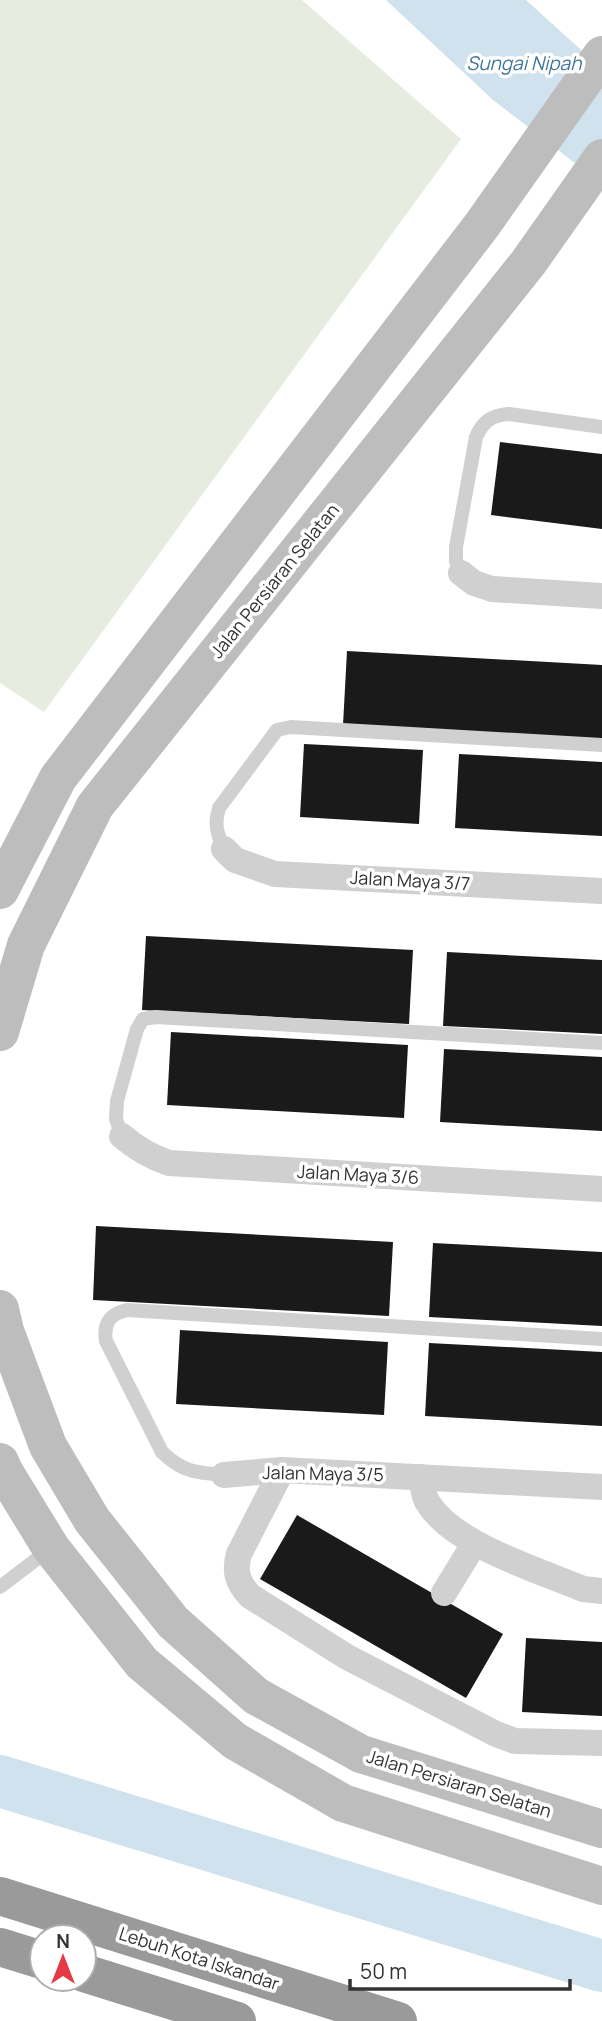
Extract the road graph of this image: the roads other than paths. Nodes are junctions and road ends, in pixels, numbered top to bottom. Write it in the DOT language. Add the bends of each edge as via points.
graph roads {
  1 [pos="602,55"];
  2 [pos="602,158"];
  3 [pos="602,427"];
  4 [pos="461,573"];
  5 [pos="602,596"];
  6 [pos="602,745"];
  7 [pos="224,849"];
  8 [pos="0,890"];
  9 [pos="602,891"];
  10 [pos="0,1032"];
  11 [pos="602,1043"];
  12 [pos="122,1136"];
  13 [pos="602,1189"];
  14 [pos="0,1309"];
  15 [pos="602,1339"];
  16 [pos="0,1462"];
  17 [pos="282,1470"];
  18 [pos="224,1475"];
  19 [pos="421,1477"];
  20 [pos="602,1487"];
  21 [pos="474,1544"];
  22 [pos="51,1548"];
  23 [pos="0,1587"];
  24 [pos="602,1591"];
  25 [pos="444,1593"];
  26 [pos="602,1743"];
  27 [pos="602,1829"];
  28 [pos="602,1886"];
  29 [pos="0,1896"];
  30 [pos="0,1947"];
  31 [pos="28,1956"];
  32 [pos="98,1977"];
  33 [pos="237,2021"];
  34 [pos="398,2021"];
  1 -- 8 [label="street" via="482,225 58,778"];
  2 -- 10 [label="street, Jalan Persiaran Selatan" via="528,263 96,806 26,945"];
  3 -- 4 [label="lane" via="509,414 488,419 480,427 456,547"];
  4 -- 5 [label="street" via="492,589"];
  6 -- 7 [label="lane" via="291,727 277,730 219,808 215,820"];
  7 -- 9 [label="street, Jalan Maya 3/7" via="235,860 275,874"];
  11 -- 12 [label="lane" via="156,1017 144,1020 136,1029 117,1101 116,1119"];
  12 -- 13 [label="street, Jalan Maya 3/6" via="144,1153 169,1163"];
  14 -- 27 [label="street, Jalan Persiaran Selatan" via="48,1446 92,1520 173,1622 256,1696 360,1754"];
  15 -- 18 [label="lane" via="117,1312 104,1330 106,1341 162,1452 176,1466"];
  16 -- 22 [label="street"];
  17 -- 18 [label="street, Jalan Maya 3/5"];
  17 -- 19 [label="street, Jalan Maya 3/5"];
  17 -- 26 [label="street" via="236,1565 237,1577 250,1596 347,1657 496,1734 514,1741"];
  19 -- 20 [label="street, Jalan Maya 3/5"];
  19 -- 21 [label="street" via="426,1500 438,1517"];
  21 -- 24 [label="street" via="583,1589"];
  21 -- 25 [label="street"];
  22 -- 23 [label="lane"];
  22 -- 28 [label="street" via="142,1663 235,1741 343,1803"];
  29 -- 34 [label="highway, Lebuh Kota Iskandar"];
  30 -- 31 [label="highway"];
  32 -- 33 [label="highway"];
}
